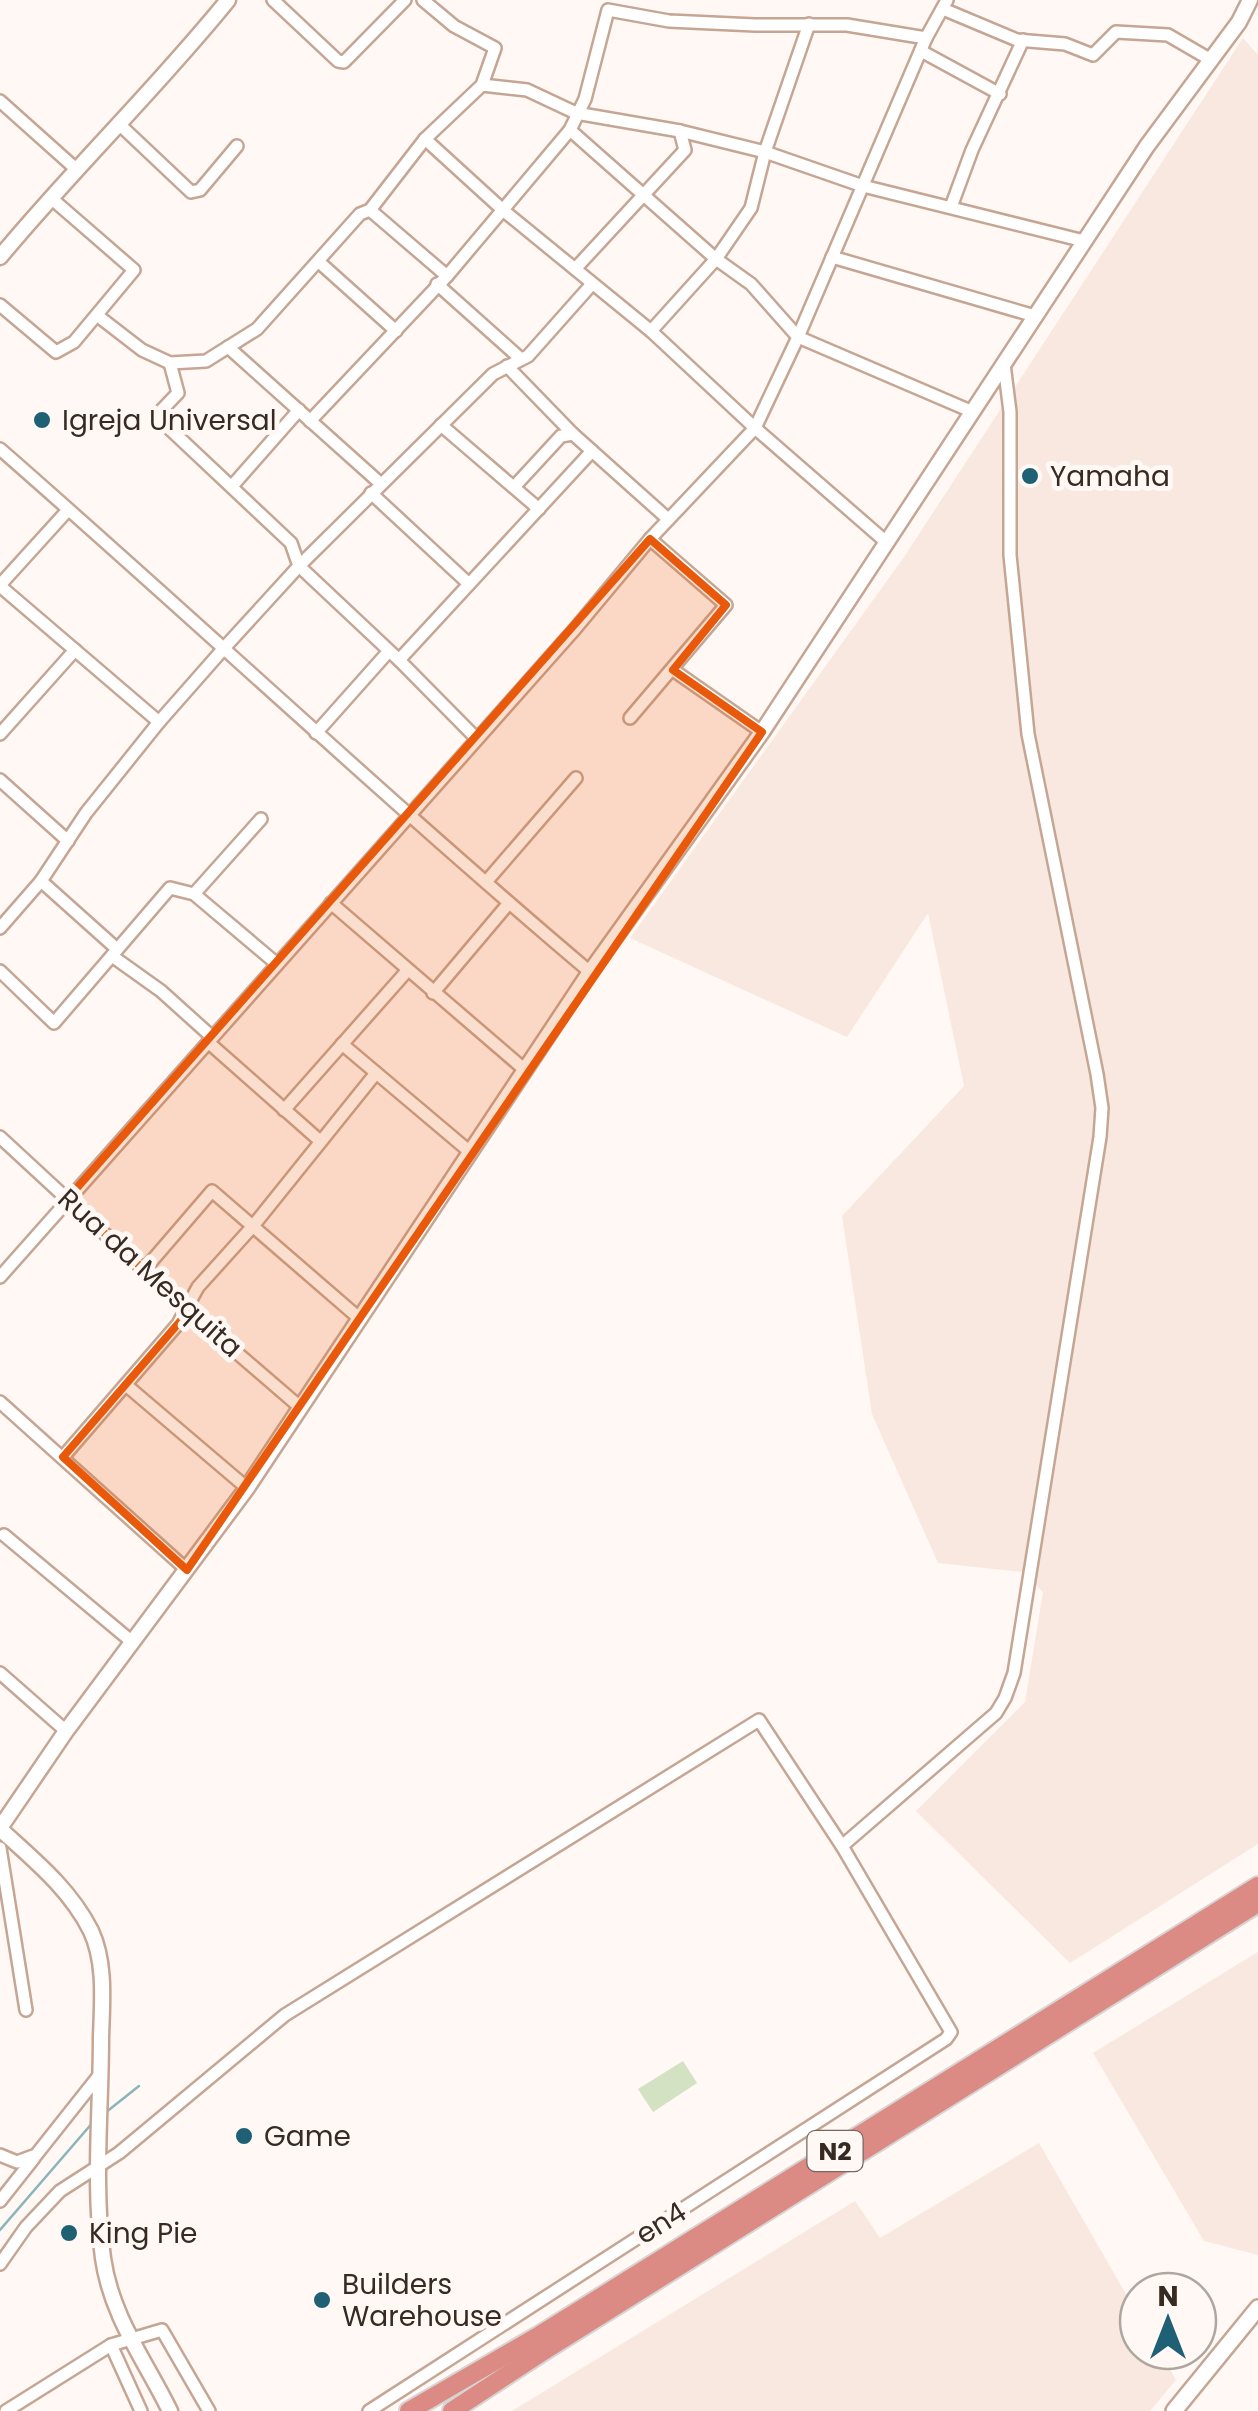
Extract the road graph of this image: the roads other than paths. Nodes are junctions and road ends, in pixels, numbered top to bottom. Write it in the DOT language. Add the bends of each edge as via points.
graph roads {
  1 [pos="228,0"];
  2 [pos="272,0"];
  3 [pos="405,0"];
  4 [pos="423,0"];
  5 [pos="1250,0"];
  6 [pos="945,4"];
  7 [pos="809,24"];
  8 [pos="1023,40"];
  9 [pos="924,45"];
  10 [pos="1211,60"];
  11 [pos="482,85"];
  12 [pos="1000,94"];
  13 [pos="0,101"];
  14 [pos="576,113"];
  15 [pos="118,124"];
  16 [pos="570,130"];
  17 [pos="680,131"];
  18 [pos="425,140"];
  19 [pos="237,146"];
  20 [pos="765,152"];
  21 [pos="76,168"];
  22 [pos="863,186"];
  23 [pos="644,194"];
  24 [pos="51,198"];
  25 [pos="951,207"];
  26 [pos="370,210"];
  27 [pos="504,211"];
  28 [pos="0,232"];
  29 [pos="12,242"];
  30 [pos="1084,242"];
  31 [pos="0,257"];
  32 [pos="832,258"];
  33 [pos="716,259"];
  34 [pos="319,262"];
  35 [pos="575,269"];
  36 [pos="442,280"];
  37 [pos="592,284"];
  38 [pos="0,305"];
  39 [pos="98,316"];
  40 [pos="1035,316"];
  41 [pos="396,331"];
  42 [pos="652,331"];
  43 [pos="798,338"];
  44 [pos="228,347"];
  45 [pos="522,359"];
  46 [pos="170,363"];
  47 [pos="1004,364"];
  48 [pos="507,366"];
  49 [pos="299,410"];
  50 [pos="973,412"];
  51 [pos="310,421"];
  52 [pos="441,425"];
  53 [pos="754,428"];
  54 [pos="572,434"];
  55 [pos="0,449"];
  56 [pos="592,451"];
  57 [pos="233,485"];
  58 [pos="514,487"];
  59 [pos="376,488"];
  60 [pos="539,509"];
  61 [pos="68,510"];
  62 [pos="668,519"];
  63 [pos="650,539"];
  64 [pos="885,541"];
  65 [pos="299,566"];
  66 [pos="469,584"];
  67 [pos="0,585"];
  68 [pos="224,647"];
  69 [pos="75,650"];
  70 [pos="394,655"];
  71 [pos="673,670"];
  72 [pos="630,718"];
  73 [pos="159,722"];
  74 [pos="762,732"];
  75 [pos="316,733"];
  76 [pos="0,734"];
  77 [pos="476,738"];
  78 [pos="576,778"];
  79 [pos="0,780"];
  80 [pos="408,817"];
  81 [pos="261,819"];
  82 [pos="68,840"];
  83 [pos="41,881"];
  84 [pos="486,882"];
  85 [pos="194,894"];
  86 [pos="331,903"];
  87 [pos="509,903"];
  88 [pos="2,922"];
  89 [pos="114,952"];
  90 [pos="278,964"];
  91 [pos="407,970"];
  92 [pos="0,971"];
  93 [pos="590,972"];
  94 [pos="433,993"];
  95 [pos="210,1039"];
  96 [pos="342,1044"];
  97 [pos="526,1070"];
  98 [pos="376,1073"];
  99 [pos="284,1110"];
  100 [pos="0,1138"];
  101 [pos="319,1140"];
  102 [pos="470,1152"];
  103 [pos="67,1200"];
  104 [pos="253,1226"];
  105 [pos="144,1270"];
  106 [pos="0,1277"];
  107 [pos="186,1309"];
  108 [pos="360,1319"];
  109 [pos="126,1386"];
  110 [pos="0,1402"];
  111 [pos="301,1408"];
  112 [pos="64,1458"];
  113 [pos="247,1488"];
  114 [pos="4,1534"];
  115 [pos="187,1570"];
  116 [pos="131,1641"];
  117 [pos="0,1673"];
  118 [pos="66,1731"];
  119 [pos="0,1829"];
  120 [pos="842,1846"];
  121 [pos="0,1848"];
  122 [pos="1258,1886"];
  123 [pos="1258,1903"];
  124 [pos="26,2010"];
  125 [pos="101,2074"];
  126 [pos="0,2155"];
  127 [pos="36,2155"];
  128 [pos="99,2166"];
  129 [pos="0,2201"];
  130 [pos="0,2264"];
  131 [pos="1258,2308"];
  132 [pos="129,2339"];
  133 [pos="111,2345"];
  134 [pos="170,2410"];
  135 [pos="6,2411"];
  136 [pos="141,2411"];
  137 [pos="208,2411"];
  138 [pos="368,2411"];
  139 [pos="410,2411"];
  140 [pos="452,2411"];
  141 [pos="1174,2411"];
  1 -- 15 [label="street"];
  2 -- 3 [label="street" via="344,62"];
  4 -- 11 [label="street" via="495,48"];
  5 -- 10 [label="street"];
  6 -- 8 [label="street"];
  6 -- 9 [label="street"];
  7 -- 9 [label="street" via="874,28"];
  7 -- 14 [label="street" via="669,20 608,10"];
  7 -- 20 [label="street"];
  8 -- 10 [label="street" via="1093,55 1116,32 1168,35"];
  8 -- 12 [label="street"];
  9 -- 12 [label="street"];
  9 -- 22 [label="street"];
  10 -- 30 [label="street"];
  11 -- 14 [label="street" via="526,90"];
  11 -- 18 [label="street"];
  12 -- 25 [label="street"];
  13 -- 21 [label="street"];
  14 -- 16 [label="street"];
  14 -- 17 [label="street"];
  15 -- 19 [label="street" via="191,192"];
  15 -- 21 [label="street"];
  16 -- 23 [label="street"];
  16 -- 27 [label="street"];
  17 -- 20 [label="street"];
  17 -- 23 [label="street" via="685,150"];
  18 -- 26 [label="street"];
  18 -- 27 [label="street"];
  20 -- 22 [label="street"];
  20 -- 33 [label="street" via="750,208"];
  21 -- 24 [label="street"];
  22 -- 25 [label="street"];
  22 -- 32 [label="street"];
  23 -- 33 [label="street"];
  23 -- 35 [label="street"];
  24 -- 29 [label="street"];
  24 -- 39 [label="street" via="134,270"];
  25 -- 30 [label="street"];
  26 -- 34 [label="street"];
  26 -- 36 [label="street"];
  27 -- 35 [label="street"];
  27 -- 36 [label="street"];
  28 -- 29 [label="street"];
  29 -- 31 [label="street"];
  30 -- 40 [label="street"];
  32 -- 40 [label="street"];
  32 -- 43 [label="street"];
  33 -- 42 [label="street"];
  33 -- 43 [label="street" via="751,284"];
  34 -- 41 [label="street"];
  34 -- 44 [label="street" via="257,329"];
  35 -- 37 [label="street"];
  36 -- 41 [label="street"];
  36 -- 45 [label="street"];
  37 -- 42 [label="street"];
  37 -- 45 [label="street"];
  38 -- 39 [label="street" via="56,352"];
  39 -- 46 [label="street"];
  40 -- 47 [label="street"];
  41 -- 51 [label="street"];
  42 -- 53 [label="street"];
  43 -- 50 [label="street"];
  43 -- 53 [label="street"];
  44 -- 46 [label="street" via="206,360"];
  44 -- 49 [label="street"];
  45 -- 48 [label="street"];
  46 -- 57 [label="street" via="178,392 157,419"];
  47 -- 50 [label="street"];
  47 -- 120 [label="street" via="1010,555 1026,716 1097,1074 1100,1137 1005,1698 996,1714"];
  48 -- 52 [label="street"];
  48 -- 54 [label="street"];
  49 -- 51 [label="street"];
  49 -- 57 [label="street"];
  50 -- 64 [label="street"];
  51 -- 59 [label="street"];
  52 -- 58 [label="street"];
  52 -- 59 [label="street"];
  53 -- 62 [label="street"];
  53 -- 64 [label="street"];
  54 -- 56 [label="street"];
  54 -- 58 [label="street" via="562,436"];
  55 -- 61 [label="street"];
  56 -- 60 [label="street"];
  56 -- 62 [label="street"];
  57 -- 65 [label="street" via="291,543"];
  58 -- 60 [label="street"];
  59 -- 65 [label="street"];
  59 -- 66 [label="street"];
  60 -- 66 [label="street"];
  61 -- 67 [label="street"];
  61 -- 68 [label="street"];
  62 -- 63 [label="street"];
  63 -- 71 [label="street" via="726,605"];
  63 -- 77 [label="street"];
  64 -- 74 [label="street"];
  65 -- 68 [label="street"];
  65 -- 70 [label="street"];
  66 -- 70 [label="street"];
  67 -- 69 [label="street"];
  68 -- 73 [label="street"];
  68 -- 75 [label="street"];
  69 -- 73 [label="street"];
  69 -- 76 [label="street"];
  70 -- 75 [label="street"];
  70 -- 77 [label="street"];
  71 -- 72 [label="street"];
  71 -- 74 [label="street"];
  73 -- 82 [label="street"];
  74 -- 93 [label="street"];
  75 -- 80 [label="street"];
  77 -- 80 [label="street"];
  78 -- 84 [label="street"];
  79 -- 82 [label="street"];
  80 -- 84 [label="street"];
  80 -- 86 [label="street"];
  81 -- 85 [label="street"];
  82 -- 83 [label="street"];
  83 -- 88 [label="street"];
  83 -- 89 [label="street"];
  84 -- 87 [label="street"];
  85 -- 89 [label="street" via="166,889"];
  85 -- 90 [label="street"];
  86 -- 90 [label="street"];
  86 -- 91 [label="street"];
  87 -- 93 [label="street"];
  87 -- 94 [label="street"];
  89 -- 92 [label="street" via="54,1023"];
  89 -- 95 [label="street"];
  90 -- 95 [label="street"];
  91 -- 94 [label="street"];
  91 -- 96 [label="street"];
  93 -- 97 [label="street"];
  94 -- 97 [label="street"];
  95 -- 99 [label="street"];
  95 -- 103 [label="street"];
  96 -- 98 [label="street"];
  96 -- 99 [label="street"];
  97 -- 102 [label="street"];
  98 -- 101 [label="street"];
  98 -- 102 [label="street"];
  99 -- 101 [label="street"];
  100 -- 103 [label="street, Rua da Mesquita"];
  101 -- 104 [label="street"];
  102 -- 108 [label="street"];
  103 -- 105 [label="street, Rua da Mesquita"];
  103 -- 106 [label="street"];
  104 -- 105 [label="street" via="212,1192"];
  104 -- 107 [label="street" via="198,1286"];
  104 -- 108 [label="street"];
  105 -- 107 [label="street, Rua da Mesquita"];
  107 -- 109 [label="street"];
  107 -- 111 [label="street, Rua da Mesquita"];
  108 -- 111 [label="street"];
  109 -- 112 [label="street"];
  109 -- 113 [label="street"];
  110 -- 112 [label="street"];
  111 -- 113 [label="street"];
  112 -- 115 [label="street"];
  113 -- 115 [label="street"];
  114 -- 116 [label="street"];
  115 -- 116 [label="street"];
  116 -- 118 [label="street"];
  117 -- 118 [label="street"];
  118 -- 119 [label="street"];
  119 -- 125 [label="street" via="60,1885 91,1931 100,1959"];
  120 -- 128 [label="street" via="764,1724 754,1720 285,2015"];
  120 -- 138 [label="street, en4" via="950,2032 946,2039"];
  121 -- 124 [label="street"];
  122 -- 139 [label="highway, N2"];
  123 -- 140 [label="highway, N2"];
  125 -- 127 [label="street"];
  125 -- 128 [label="street"];
  126 -- 127 [label="street" via="17,2162"];
  127 -- 129 [label="street"];
  128 -- 130 [label="street" via="46,2206"];
  128 -- 132 [label="street" via="104,2261"];
  131 -- 141 [label="main road"];
  132 -- 133 [label="street"];
  132 -- 134 [label="street"];
  132 -- 137 [label="street" via="162,2330"];
  133 -- 135 [label="street"];
  133 -- 136 [label="street"];
}
